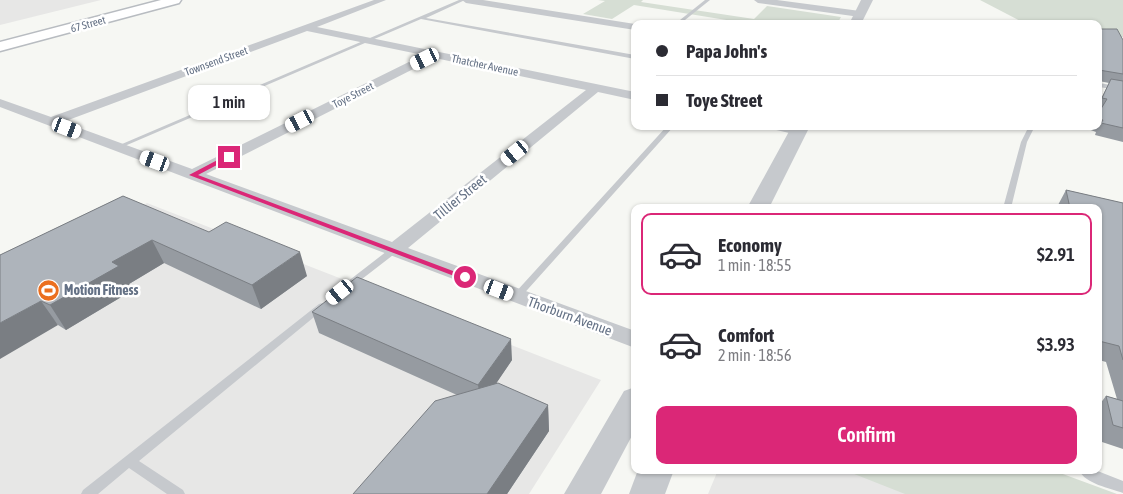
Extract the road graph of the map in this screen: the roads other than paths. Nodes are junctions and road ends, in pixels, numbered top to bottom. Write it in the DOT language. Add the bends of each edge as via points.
graph roads {
  1 [pos="137,0"];
  2 [pos="171,0"];
  3 [pos="175,0"];
  4 [pos="382,0"];
  5 [pos="464,0"];
  6 [pos="708,0"];
  7 [pos="758,0"];
  8 [pos="867,0"];
  9 [pos="88,10"];
  10 [pos="130,12"];
  11 [pos="74,17"];
  12 [pos="421,18"];
  13 [pos="857,19"];
  14 [pos="683,20"];
  15 [pos="631,26"];
  16 [pos="306,28"];
  17 [pos="0,36"];
  18 [pos="368,41"];
  19 [pos="0,47"];
  20 [pos="434,54"];
  21 [pos="631,56"];
  22 [pos="1102,85"];
  23 [pos="596,88"];
  24 [pos="1123,88"];
  25 [pos="631,95"];
  26 [pos="0,103"];
  27 [pos="50,122"];
  28 [pos="667,130"];
  29 [pos="799,130"];
  30 [pos="1030,130"];
  31 [pos="118,147"];
  32 [pos="192,175"];
  33 [pos="760,204"];
  34 [pos="1008,204"];
  35 [pos="394,250"];
  36 [pos="516,296"];
  37 [pos="631,339"];
  38 [pos="631,407"];
  39 [pos="129,462"];
  40 [pos="654,474"];
  41 [pos="1090,474"];
  42 [pos="1123,487"];
  43 [pos="88,494"];
  44 [pos="178,494"];
  45 [pos="582,494"];
  46 [pos="647,494"];
  1 -- 11 [label="main road, 67 Street"];
  2 -- 10 [label="main road"];
  3 -- 10 [label="main road, 67 Street"];
  4 -- 16 [label="street, Townsend Street"];
  5 -- 12 [label="lane"];
  5 -- 15 [label="street"];
  6 -- 14 [label="lane"];
  7 -- 13 [label="street"];
  8 -- 13 [label="street"];
  9 -- 11 [label="main road"];
  10 -- 19 [label="main road, 67 Street"];
  11 -- 17 [label="main road, 67 Street"];
  12 -- 18 [label="lane"];
  12 -- 21 [label="lane"];
  16 -- 18 [label="street, Thatcher Avenue"];
  16 -- 27 [label="street, Townsend Street"];
  18 -- 20 [label="street, Thatcher Avenue"];
  18 -- 31 [label="lane"];
  20 -- 23 [label="street, Thatcher Avenue"];
  20 -- 32 [label="street, Toye Street"];
  22 -- 24 [label="lane"];
  23 -- 25 [label="street, Thatcher Avenue"];
  23 -- 35 [label="street, Tillier Street"];
  26 -- 27 [label="street, Thorburn Avenue"];
  27 -- 31 [label="street, Thorburn Avenue"];
  28 -- 36 [label="lane"];
  29 -- 33 [label="street"];
  30 -- 34 [label="lane"];
  31 -- 32 [label="street, Thorburn Avenue"];
  32 -- 35 [label="street, Thorburn Avenue"];
  35 -- 36 [label="street, Thorburn Avenue"];
  35 -- 39 [label="lane"];
  36 -- 37 [label="street, Thorburn Avenue"];
  38 -- 45 [label="street"];
  39 -- 43 [label="lane"];
  39 -- 44 [label="lane"];
  40 -- 46 [label="street"];
  41 -- 42 [label="lane"];
}
